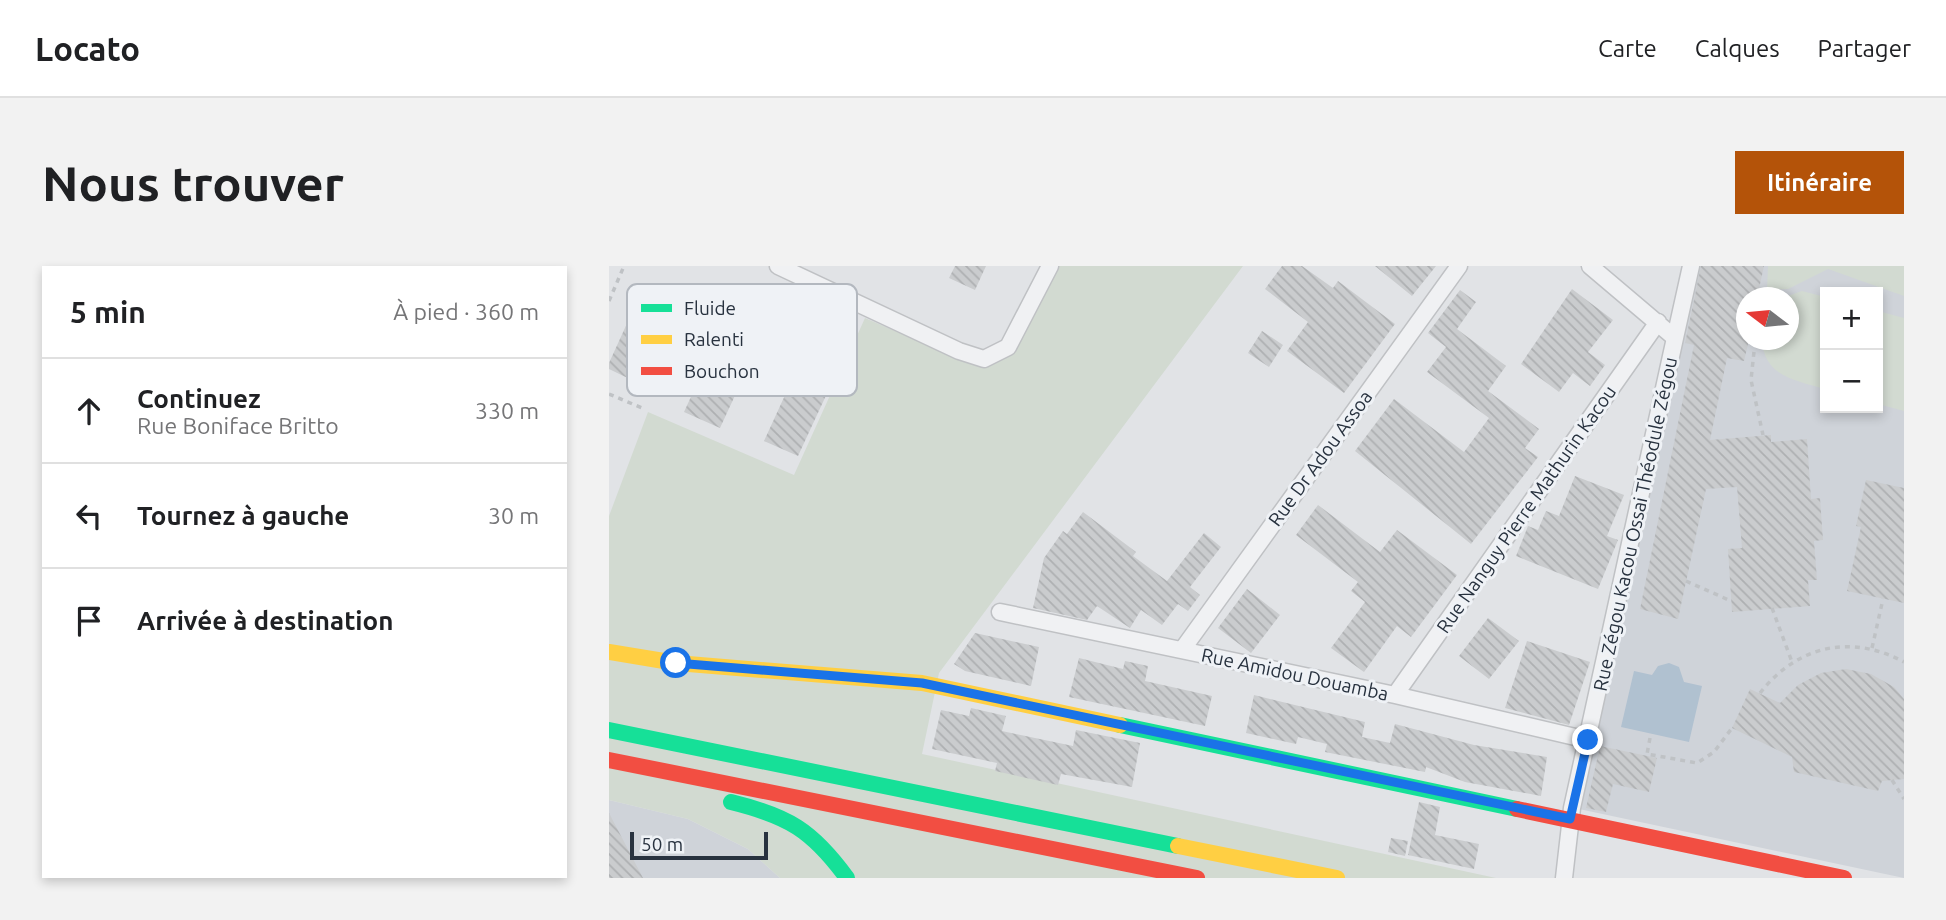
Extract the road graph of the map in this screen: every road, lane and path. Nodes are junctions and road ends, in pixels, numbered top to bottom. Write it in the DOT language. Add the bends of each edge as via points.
graph roads {
  1 [pos="624,266"];
  2 [pos="778,266"];
  3 [pos="1050,266"];
  4 [pos="1459,266"];
  5 [pos="1590,266"];
  6 [pos="1691,266"];
  7 [pos="816,284"];
  8 [pos="609,301"];
  9 [pos="857,303"];
  10 [pos="1658,322"];
  11 [pos="1675,338"];
  12 [pos="1754,350"];
  13 [pos="609,394"];
  14 [pos="642,408"];
  15 [pos="1763,435"];
  16 [pos="1686,581"];
  17 [pos="1883,599"];
  18 [pos="1731,601"];
  19 [pos="1772,608"];
  20 [pos="1000,612"];
  21 [pos="1871,648"];
  22 [pos="1182,650"];
  23 [pos="609,652"];
  24 [pos="1792,662"];
  25 [pos="1904,662"];
  26 [pos="1760,693"];
  27 [pos="1395,695"];
  28 [pos="1732,728"];
  29 [pos="609,730"];
  30 [pos="1650,738"];
  31 [pos="1588,740"];
  32 [pos="609,760"];
  33 [pos="609,770"];
  34 [pos="1892,780"];
  35 [pos="1904,799"];
  36 [pos="1570,819"];
  37 [pos="847,878"];
  38 [pos="1197,878"];
  39 [pos="1337,878"];
  40 [pos="1564,878"];
  41 [pos="1844,878"];
  1 -- 8 [label="path"];
  2 -- 7 [label="street"];
  3 -- 9 [label="street" via="1008,347 983,359"];
  4 -- 22 [label="street, Rue Dr Adou Assoa"];
  5 -- 10 [label="street, Rue Zégou Kacou Ossai Théodule Zégou"];
  6 -- 11 [label="street"];
  10 -- 11 [label="street, Rue Zégou Kacou Ossai Théodule Zégou"];
  10 -- 27 [label="street, Rue Nanguy Pierre Mathurin Kacou"];
  11 -- 31 [label="street, Rue Zégou Kacou Ossai Théodule Zégou"];
  12 -- 15 [label="path" via="1751,380"];
  13 -- 14 [label="path"];
  16 -- 18 [label="path"];
  17 -- 21 [label="path"];
  19 -- 24 [label="path"];
  20 -- 22 [label="street, Rue Amidou Douamba"];
  21 -- 24 [label="path" via="1826,647"];
  21 -- 25 [label="path"];
  22 -- 27 [label="street, Rue Amidou Douamba"];
  23 -- 36 [label="main road" via="676,663 922,683"];
  24 -- 26 [label="path"];
  27 -- 31 [label="street, Rue Amidou Douamba"];
  28 -- 30 [label="path" via="1714,752 1697,763 1647,754"];
  29 -- 39 [label="main road"];
  31 -- 36 [label="street, Rue Zégou Kacou Ossai Théodule Zégou"];
  32 -- 38 [label="main road"];
  33 -- 37 [label="main road" via="795,821 809,830"];
  34 -- 35 [label="path"];
  36 -- 40 [label="street, Rue Zégou Kacou Ossai Théodule Zégou"];
  36 -- 41 [label="main road"];
}
